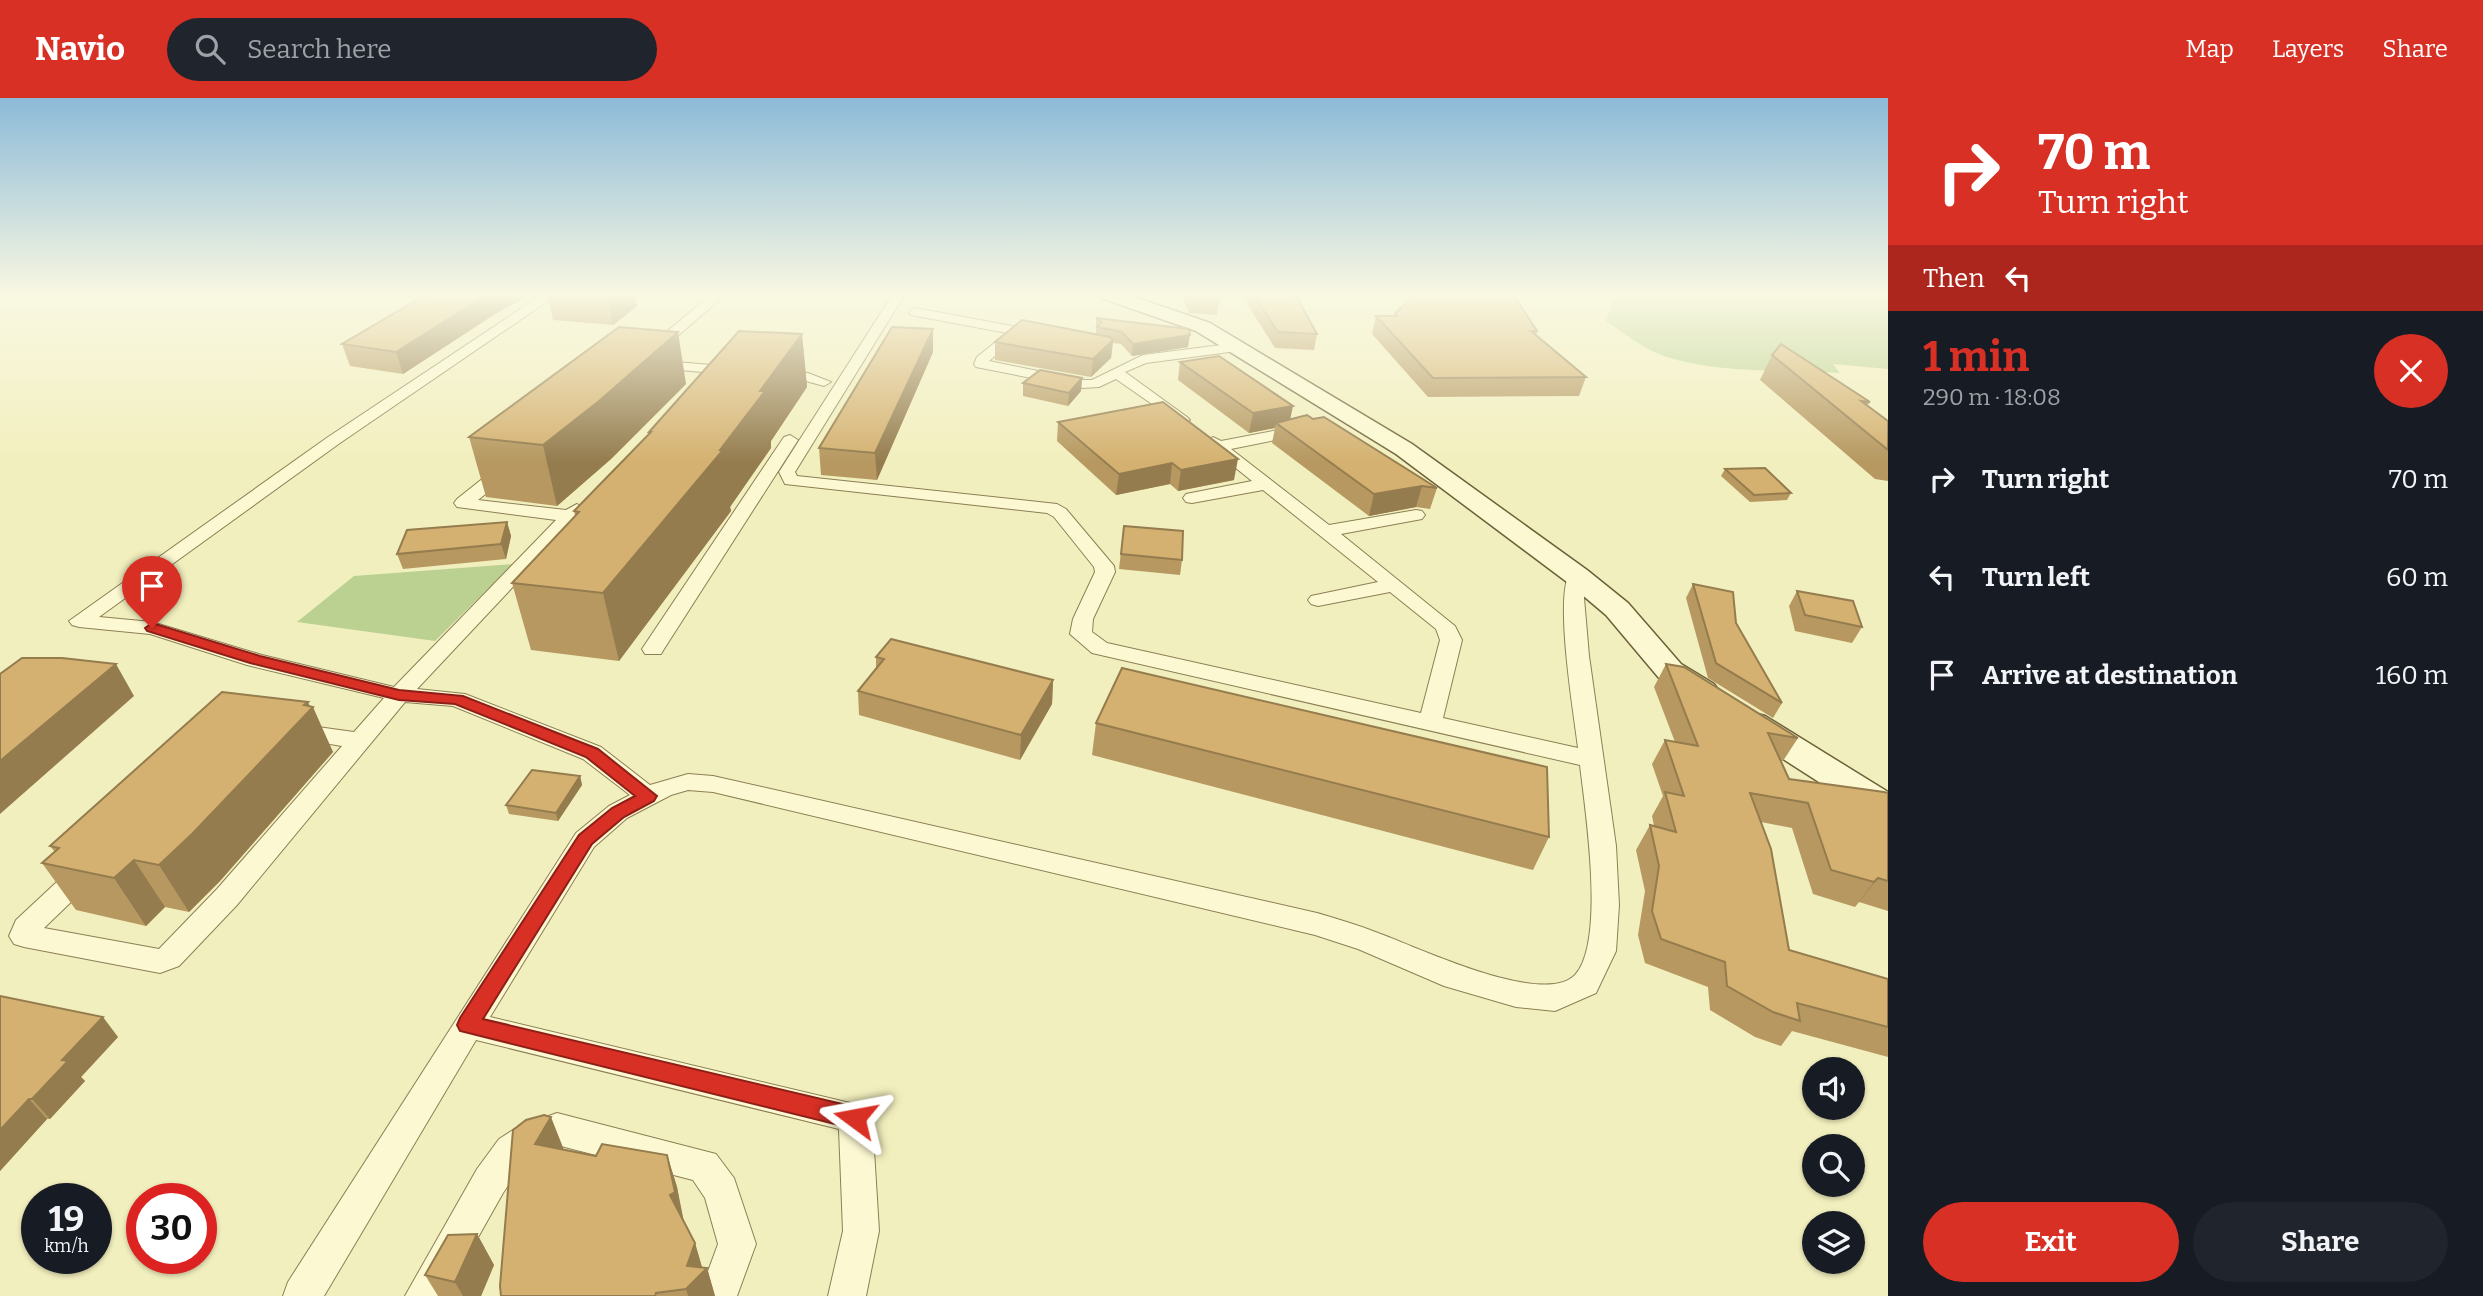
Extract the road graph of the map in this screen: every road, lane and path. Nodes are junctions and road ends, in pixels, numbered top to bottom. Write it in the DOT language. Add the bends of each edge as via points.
graph roads {
  1 [pos="470,350"];
  2 [pos="654,350"];
  3 [pos="865,350"];
  4 [pos="994,350"];
  5 [pos="1245,351"];
  6 [pos="1124,365"];
  7 [pos="707,375"];
  8 [pos="648,377"];
  9 [pos="824,382"];
  10 [pos="1294,432"];
  11 [pos="1219,446"];
  12 [pos="516,460"];
  13 [pos="1266,484"];
  14 [pos="589,497"];
  15 [pos="1192,498"];
  16 [pos="1416,515"];
  17 [pos="570,516"];
  18 [pos="1326,531"];
  19 [pos="1577,576"];
  20 [pos="1395,585"];
  21 [pos="1318,600"];
  22 [pos="653,649"];
  23 [pos="399,695"];
  24 [pos="1430,722"];
  25 [pos="270,729"];
  26 [pos="361,741"];
  27 [pos="1590,759"];
  28 [pos="648,796"];
  29 [pos="1888,809"];
  30 [pos="104,853"];
  31 [pos="468,1025"];
  32 [pos="302,1296"];
  33 [pos="424,1296"];
  34 [pos="718,1296"];
  35 [pos="847,1296"];
  1 -- 23 [label="street" via="79,621 152,628 255,660"];
  2 -- 7 [label="street" via="638,363"];
  3 -- 24 [label="street" via="787,472 791,480 1051,508 1104,566 1081,634 1100,648"];
  4 -- 6 [label="street" via="981,364 1082,384 1094,384"];
  5 -- 6 [label="street" via="1154,368"];
  5 -- 19 [label="street" via="1405,449"];
  6 -- 11 [label="street"];
  7 -- 8 [label="street"];
  7 -- 9 [label="street" via="748,381"];
  7 -- 9 [label="street" via="808,377"];
  9 -- 22 [label="street" via="827,387"];
  10 -- 11 [label="street"];
  11 -- 13 [label="street"];
  12 -- 17 [label="street" via="463,503"];
  13 -- 15 [label="street"];
  13 -- 18 [label="street"];
  14 -- 17 [label="street"];
  16 -- 18 [label="street"];
  17 -- 23 [label="street"];
  18 -- 20 [label="street"];
  19 -- 27 [label="street" via="1574,598"];
  19 -- 29 [label="street" via="1617,609 1670,671"];
  20 -- 21 [label="street"];
  20 -- 24 [label="street" via="1450,633"];
  23 -- 26 [label="street"];
  23 -- 28 [label="street" via="457,699 547,734 592,753"];
  24 -- 27 [label="street"];
  25 -- 26 [label="street"];
  26 -- 30 [label="street" via="226,897 164,960 24,936 26,928"];
  27 -- 28 [label="street" via="1603,846 1601,951 1585,984 1555,998 1516,994 1455,977 1295,918 864,817 713,784 688,782"];
  28 -- 31 [label="street" via="618,812 585,840"];
  31 -- 32 [label="street"];
  31 -- 35 [label="street" via="855,1118 861,1231"];
  33 -- 34 [label="street" via="511,1151 557,1129 704,1166 721,1190 737,1244"];
}
